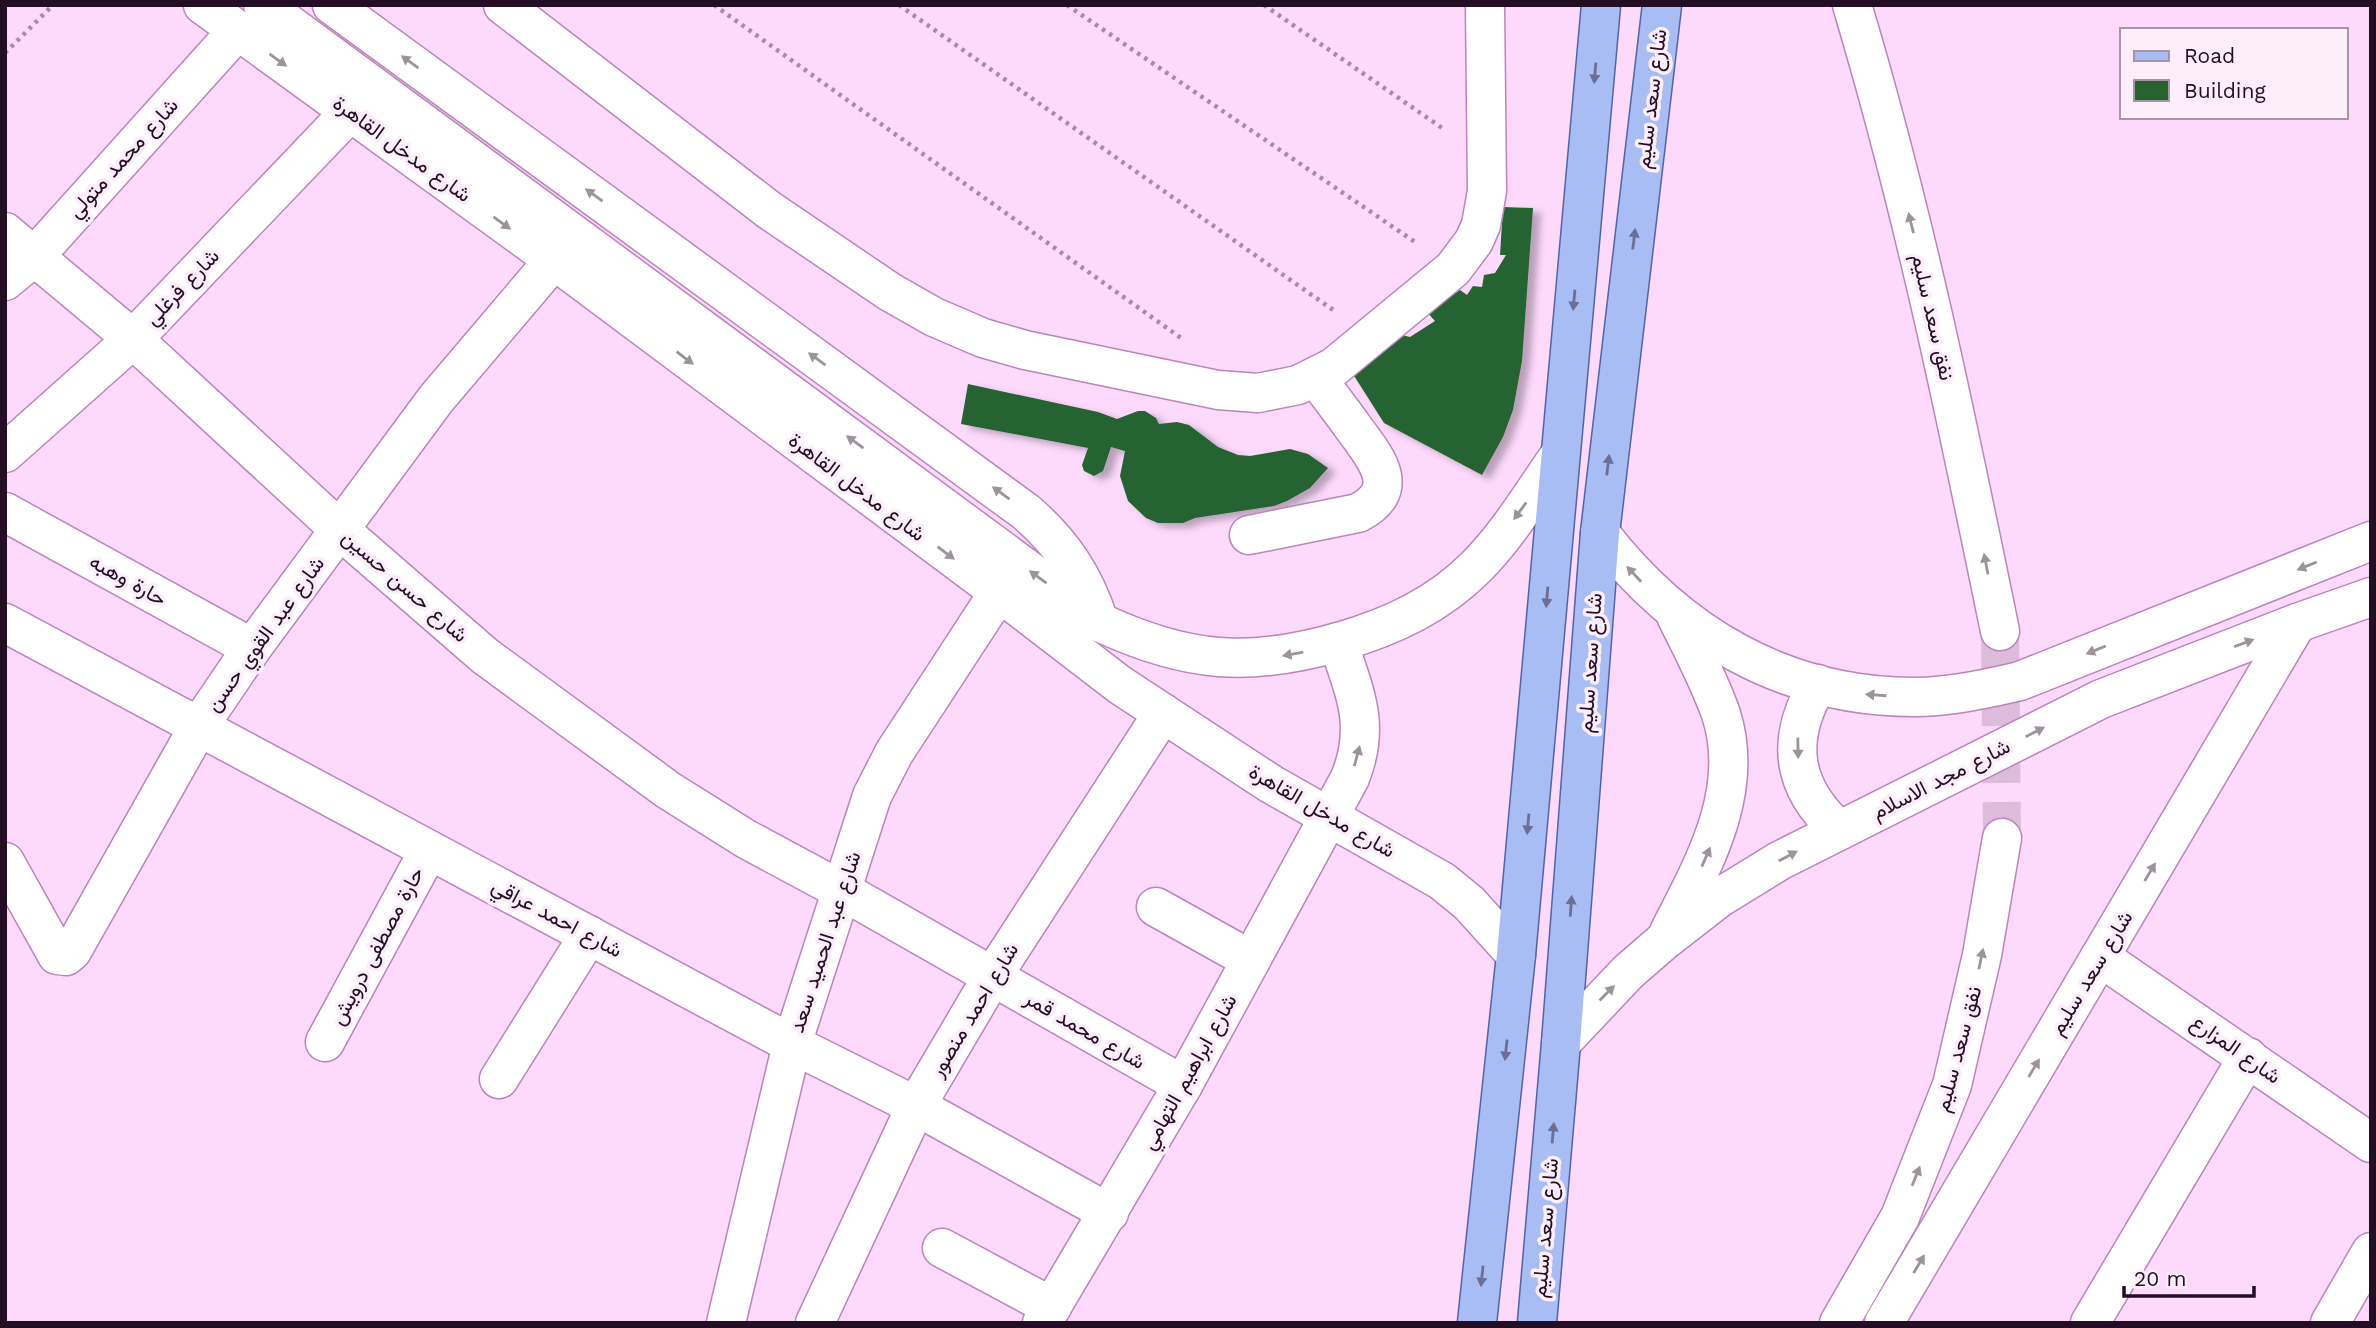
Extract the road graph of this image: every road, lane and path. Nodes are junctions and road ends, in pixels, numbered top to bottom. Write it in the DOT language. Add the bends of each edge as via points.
graph roads {
  1 [pos="53,5"];
  2 [pos="204,5"];
  3 [pos="332,5"];
  4 [pos="503,5"];
  5 [pos="714,5"];
  6 [pos="899,5"];
  7 [pos="1067,5"];
  8 [pos="1264,5"];
  9 [pos="1485,5"];
  10 [pos="1601,5"];
  11 [pos="1662,5"];
  12 [pos="1852,5"];
  13 [pos="264,14"];
  14 [pos="364,17"];
  15 [pos="5,53"];
  16 [pos="350,112"];
  17 [pos="1456,138"];
  18 [pos="628,220"];
  19 [pos="5,232"];
  20 [pos="602,256"];
  21 [pos="34,257"];
  22 [pos="554,260"];
  23 [pos="1453,268"];
  24 [pos="5,281"];
  25 [pos="1371,337"];
  26 [pos="132,340"];
  27 [pos="1185,340"];
  28 [pos="1316,377"];
  29 [pos="5,453"];
  30 [pos="1559,456"];
  31 [pos="5,512"];
  32 [pos="340,530"];
  33 [pos="1600,533"];
  34 [pos="1249,535"];
  35 [pos="2371,541"];
  36 [pos="999,592"];
  37 [pos="2371,597"];
  38 [pos="1674,612"];
  39 [pos="1099,622"];
  40 [pos="2297,622"];
  41 [pos="5,623"];
  42 [pos="2000,631"];
  43 [pos="1338,642"];
  44 [pos="252,648"];
  45 [pos="1818,684"];
  46 [pos="1163,713"];
  47 [pos="199,726"];
  48 [pos="1328,818"];
  49 [pos="1839,830"];
  50 [pos="2002,838"];
  51 [pos="429,850"];
  52 [pos="5,862"];
  53 [pos="841,890"];
  54 [pos="1156,907"];
  55 [pos="589,936"];
  56 [pos="1665,940"];
  57 [pos="1516,956"];
  58 [pos="2100,957"];
  59 [pos="1251,960"];
  60 [pos="992,977"];
  61 [pos="325,1042"];
  62 [pos="1561,1043"];
  63 [pos="792,1044"];
  64 [pos="2248,1057"];
  65 [pos="499,1079"];
  66 [pos="1183,1085"];
  67 [pos="916,1106"];
  68 [pos="2371,1143"];
  69 [pos="1109,1213"];
  70 [pos="943,1248"];
  71 [pos="2371,1252"];
  72 [pos="1047,1315"];
  73 [pos="726,1323"];
  74 [pos="815,1323"];
  75 [pos="1477,1323"];
  76 [pos="1537,1323"];
  77 [pos="1839,1323"];
  78 [pos="1884,1323"];
  79 [pos="2090,1323"];
  80 [pos="2330,1323"];
  1 -- 15 [label="path"];
  2 -- 13 [label="street, شارع مدخل القاهرة"];
  3 -- 14 [label="street"];
  4 -- 28 [label="street" via="769,210 890,292 958,328 1025,350 1238,393 1278,390"];
  5 -- 27 [label="path"];
  6 -- 25 [label="path"];
  7 -- 23 [label="path"];
  8 -- 17 [label="path"];
  9 -- 23 [label="street" via="1485,208 1474,241"];
  10 -- 30 [label="main road, one-way"];
  33 -- 11 [label="main road, شارع سعد سليم, one-way"];
  42 -- 12 [label="street, نفق سعد سليم, one-way" via="1914,236"];
  13 -- 16 [label="street, شارع مدخل القاهرة, one-way"];
  13 -- 20 [label="street, شارع مدخل القاهرة"];
  13 -- 21 [label="street, شارع محمد متولي"];
  18 -- 14 [label="street, one-way"];
  16 -- 22 [label="street, شارع مدخل القاهرة, one-way"];
  16 -- 26 [label="street, شارع فرغلي"];
  18 -- 20 [label="street"];
  39 -- 18 [label="street, one-way" via="1091,597 1065,552 1027,512"];
  19 -- 21 [label="street, شارع حسن حسين"];
  39 -- 20 [label="street, شارع مدخل القاهرة, one-way"];
  21 -- 24 [label="street, شارع محمد متولي"];
  21 -- 26 [label="street, شارع حسن حسين"];
  22 -- 32 [label="street, شارع عبد القوي حسن" via="436,399"];
  22 -- 36 [label="street, شارع مدخل القاهرة, one-way"];
  23 -- 25 [label="street"];
  25 -- 28 [label="street"];
  26 -- 29 [label="street, شارع فرغلي"];
  26 -- 32 [label="street, شارع حسن حسين"];
  28 -- 34 [label="street" via="1379,463 1382,487 1378,499 1358,513"];
  30 -- 43 [label="street, شارع مدخل القاهرة, one-way" via="1498,542 1453,588 1399,622"];
  30 -- 57 [label="main road, one-way"];
  31 -- 44 [label="street, حارة وهبه"];
  32 -- 44 [label="street, شارع عبد القوي حسن"];
  32 -- 53 [label="street, شارع حسن حسين" via="485,656 668,790"];
  38 -- 33 [label="street, one-way"];
  62 -- 33 [label="main road, شارع سعد سليم, one-way"];
  35 -- 45 [label="street, one-way" via="2020,681 1915,697 1866,694"];
  36 -- 46 [label="street, شارع مدخل القاهرة"];
  36 -- 53 [label="street, شارع عبد الحميد سعد" via="882,774"];
  37 -- 40 [label="street, شارع مجد الاسلام"];
  38 -- 45 [label="street" via="1743,657"];
  56 -- 38 [label="street, one-way" via="1716,834 1727,788 1728,752 1722,717 1709,683"];
  43 -- 39 [label="street, شارع مدخل القاهرة, one-way" via="1269,658 1210,656 1164,648"];
  49 -- 40 [label="street, شارع مجد الاسلام, one-way" via="2101,699"];
  58 -- 40 [label="street, شارع سعد سليم, one-way"];
  41 -- 47 [label="street, شارع احمد عراقي"];
  48 -- 43 [label="street, شارع ابراهيم التهامي, one-way" via="1350,778 1361,737 1356,695"];
  44 -- 47 [label="street, شارع عبد القوي حسن"];
  45 -- 49 [label="street, one-way" via="1798,727 1798,762 1809,796"];
  46 -- 48 [label="street, شارع مدخل القاهرة"];
  46 -- 60 [label="street, شارع احمد منصور"];
  47 -- 51 [label="street, شارع احمد عراقي"];
  47 -- 52 [label="street, شارع عبد القوي حسن" via="66,956 57,955"];
  48 -- 57 [label="street, شارع مدخل القاهرة" via="1442,881 1478,912"];
  48 -- 59 [label="street, شارع ابراهيم التهامي"];
  56 -- 49 [label="street, شارع مجد الاسلام, one-way" via="1719,898"];
  77 -- 50 [label="street, نفق سعد سليم, one-way" via="1900,1217 1952,1085 1982,955"];
  51 -- 55 [label="street, شارع احمد عراقي"];
  51 -- 61 [label="street, حارة مصطفى درويش"];
  53 -- 60 [label="street, شارع محمد قمر"];
  53 -- 63 [label="street, شارع عبد الحميد سعد"];
  54 -- 59 [label="street"];
  55 -- 63 [label="street, شارع احمد عراقي"];
  55 -- 65 [label="street"];
  62 -- 56 [label="street, شارع مجد الاسلام, one-way"];
  57 -- 75 [label="main road, one-way"];
  58 -- 64 [label="street, شارع المزارع"];
  78 -- 58 [label="street, شارع سعد سليم, one-way"];
  59 -- 66 [label="street, شارع ابراهيم التهامي"];
  60 -- 66 [label="street, شارع محمد قمر"];
  60 -- 67 [label="street, شارع احمد منصور"];
  76 -- 62 [label="main road, شارع سعد سليم, one-way"];
  63 -- 67 [label="street, شارع احمد عراقي"];
  63 -- 73 [label="street, شارع عبد الحميد سعد"];
  64 -- 68 [label="street, شارع المزارع"];
  64 -- 79 [label="street"];
  66 -- 69 [label="street, شارع ابراهيم التهامي"];
  67 -- 69 [label="street, شارع احمد عراقي"];
  67 -- 74 [label="street, شارع احمد منصور"];
  69 -- 72 [label="street, شارع ابراهيم التهامي"];
  70 -- 72 [label="street"];
  71 -- 80 [label="street"];
}
